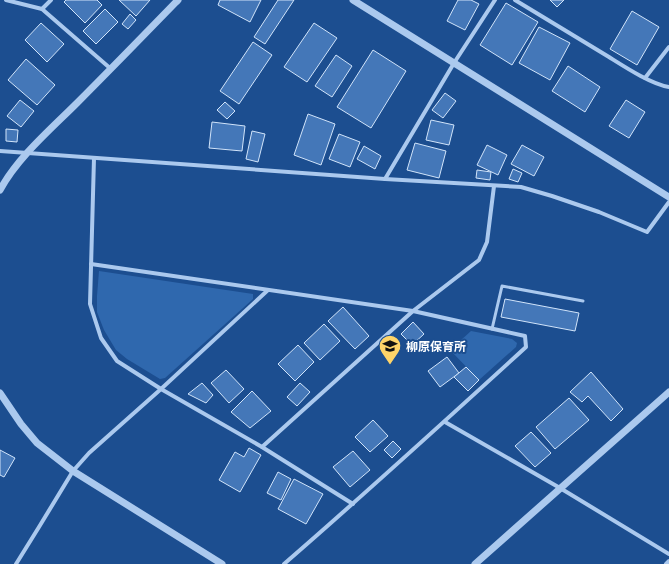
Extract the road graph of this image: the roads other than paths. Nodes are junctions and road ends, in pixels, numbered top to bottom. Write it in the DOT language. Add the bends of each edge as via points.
graph roads {
  1 [pos="6,0"];
  2 [pos="52,0"];
  3 [pos="178,0"];
  4 [pos="353,0"];
  5 [pos="495,0"];
  6 [pos="515,0"];
  7 [pos="42,9"];
  8 [pos="669,47"];
  9 [pos="454,63"];
  10 [pos="111,69"];
  11 [pos="645,78"];
  12 [pos="669,87"];
  13 [pos="0,151"];
  14 [pos="27,153"];
  15 [pos="94,158"];
  16 [pos="386,179"];
  17 [pos="494,186"];
  18 [pos="0,190"];
  19 [pos="669,197"];
  20 [pos="669,202"];
  21 [pos="90,264"];
  22 [pos="268,290"];
  23 [pos="583,301"];
  24 [pos="413,311"];
  25 [pos="492,329"];
  26 [pos="161,389"];
  27 [pos="669,392"];
  28 [pos="0,393"];
  29 [pos="445,422"];
  30 [pos="262,447"];
  31 [pos="73,471"];
  32 [pos="560,488"];
  33 [pos="353,504"];
  34 [pos="669,554"];
  35 [pos="669,562"];
  36 [pos="16,564"];
  37 [pos="222,564"];
  38 [pos="284,564"];
  39 [pos="475,564"];
  40 [pos="666,564"];
  1 -- 7 [label="street"];
  2 -- 7 [label="street"];
  3 -- 10 [label="street"];
  4 -- 9 [label="street"];
  5 -- 9 [label="street"];
  6 -- 11 [label="street"];
  7 -- 10 [label="street"];
  8 -- 11 [label="street"];
  9 -- 16 [label="street"];
  9 -- 19 [label="street"];
  10 -- 14 [label="street"];
  11 -- 12 [label="street"];
  13 -- 14 [label="street"];
  14 -- 15 [label="street"];
  14 -- 18 [label="street"];
  15 -- 16 [label="street"];
  15 -- 21 [label="street"];
  16 -- 17 [label="street"];
  17 -- 20 [label="street" via="521,187 552,196 647,232"];
  17 -- 24 [label="street" via="487,242 479,260"];
  21 -- 22 [label="street"];
  21 -- 26 [label="street" via="90,304 101,338 118,361"];
  22 -- 24 [label="street"];
  22 -- 26 [label="street"];
  23 -- 25 [label="lane" via="502,286"];
  24 -- 25 [label="street"];
  24 -- 30 [label="street"];
  25 -- 29 [label="street" via="525,336 526,347"];
  26 -- 30 [label="street"];
  26 -- 31 [label="street" via="89,453"];
  27 -- 32 [label="street"];
  28 -- 31 [label="street" via="37,443"];
  29 -- 32 [label="street"];
  29 -- 33 [label="street"];
  30 -- 33 [label="street"];
  31 -- 36 [label="street"];
  31 -- 37 [label="street"];
  32 -- 34 [label="street"];
  32 -- 39 [label="street"];
  33 -- 38 [label="street"];
  35 -- 40 [label="street"];
}
